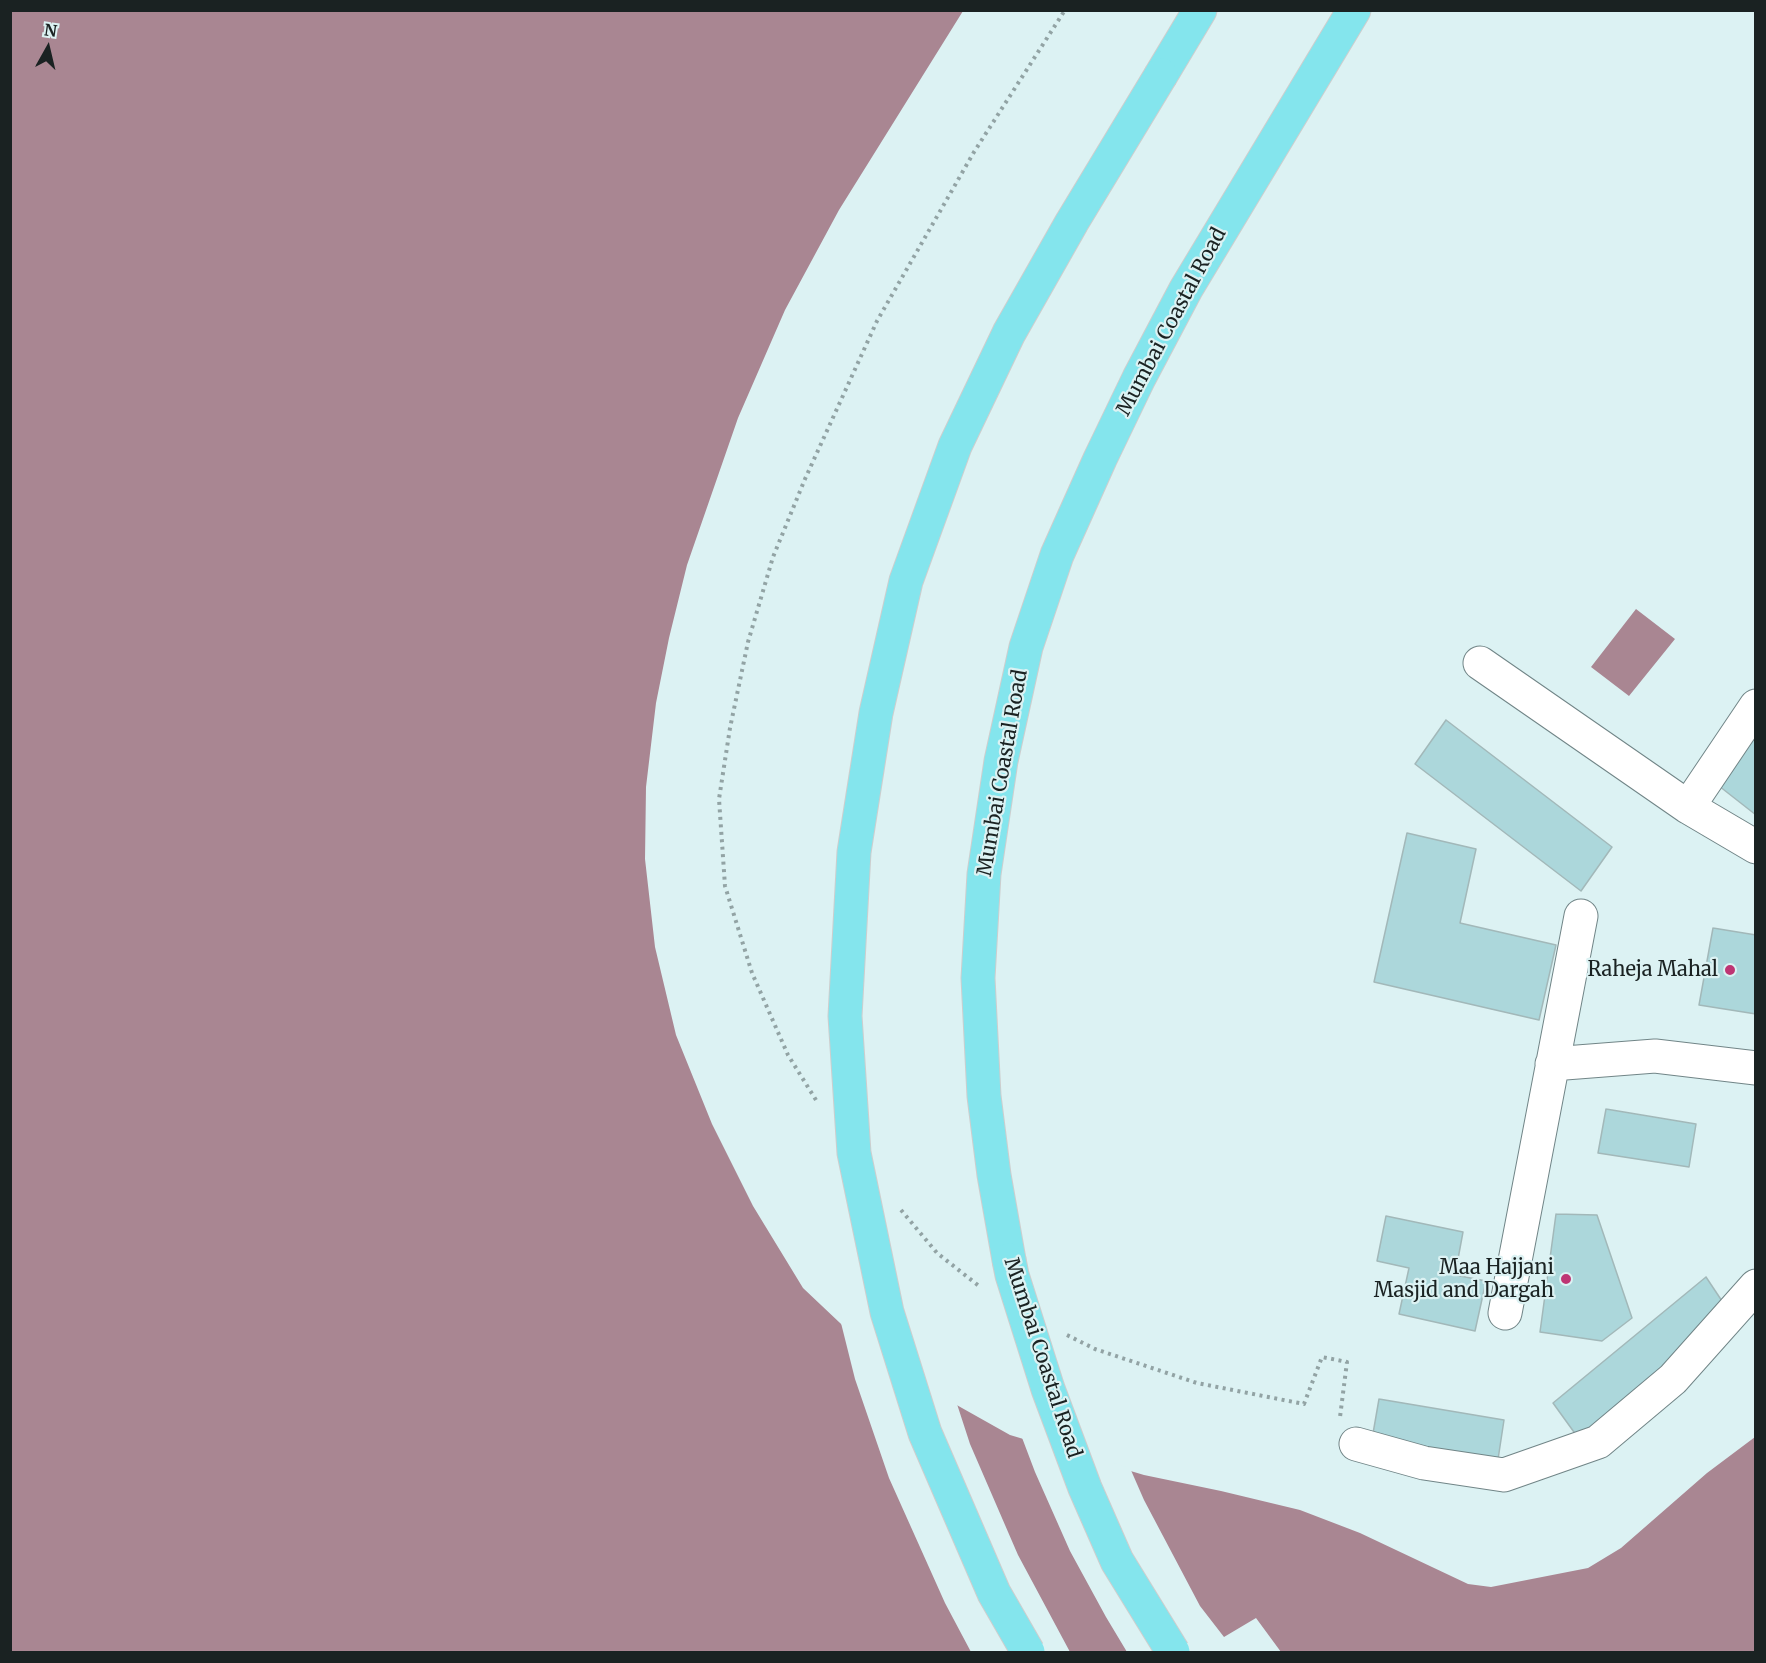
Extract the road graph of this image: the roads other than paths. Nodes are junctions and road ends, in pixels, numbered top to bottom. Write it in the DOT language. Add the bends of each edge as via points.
graph roads {
  1 [pos="1200,10"];
  2 [pos="1354,10"];
  3 [pos="1480,663"];
  4 [pos="1755,706"];
  5 [pos="1688,807"];
  6 [pos="1755,847"];
  7 [pos="1581,916"];
  8 [pos="1552,1064"];
  9 [pos="1755,1068"];
  10 [pos="1755,1286"];
  11 [pos="1505,1313"];
  12 [pos="1356,1444"];
  13 [pos="1028,1653"];
  14 [pos="1173,1653"];
  1 -- 13 [label="highway, bridge" via="1009,333 955,446 906,581 876,713 854,852 845,1016 854,1153 887,1312 925,1433 994,1593"];
  2 -- 14 [label="highway, Mumbai Coastal Road, bridge" via="1186,290 1100,459 1057,555 1026,647 1001,761 984,874 978,978 984,1096 1012,1275 1085,1488 1117,1561"];
  3 -- 5 [label="street"];
  4 -- 5 [label="street"];
  5 -- 6 [label="street"];
  7 -- 8 [label="street"];
  8 -- 9 [label="street" via="1655,1056"];
  8 -- 11 [label="street"];
  10 -- 12 [label="street" via="1673,1379 1598,1442 1504,1475 1424,1463"];
}
